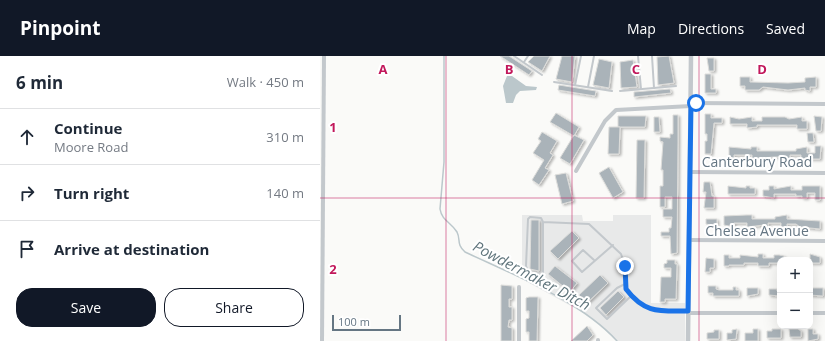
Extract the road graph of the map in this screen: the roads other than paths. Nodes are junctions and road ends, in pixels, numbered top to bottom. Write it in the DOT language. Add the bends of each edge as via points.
graph roads {
  1 [pos="324,56"];
  2 [pos="514,56"];
  3 [pos="528,56"];
  4 [pos="580,56"];
  5 [pos="594,56"];
  6 [pos="638,56"];
  7 [pos="652,56"];
  8 [pos="691,56"];
  9 [pos="524,62"];
  10 [pos="542,75"];
  11 [pos="554,82"];
  12 [pos="575,85"];
  13 [pos="676,86"];
  14 [pos="588,87"];
  15 [pos="654,88"];
  16 [pos="641,89"];
  17 [pos="612,91"];
  18 [pos="620,91"];
  19 [pos="691,104"];
  20 [pos="825,104"];
  21 [pos="576,171"];
  22 [pos="690,172"];
  23 [pos="825,173"];
  24 [pos="543,222"];
  25 [pos="689,240"];
  26 [pos="825,241"];
  27 [pos="613,245"];
  28 [pos="594,260"];
  29 [pos="625,284"];
  30 [pos="519,287"];
  31 [pos="631,296"];
  32 [pos="688,312"];
  33 [pos="777,313"];
  34 [pos="813,313"];
  35 [pos="825,313"];
  36 [pos="322,341"];
  37 [pos="519,341"];
  38 [pos="688,341"];
  1 -- 36 [label="street"];
  2 -- 9 [label="lane"];
  3 -- 9 [label="lane"];
  4 -- 12 [label="lane"];
  5 -- 14 [label="lane"];
  6 -- 16 [label="lane"];
  7 -- 15 [label="lane"];
  8 -- 19 [label="street"];
  9 -- 10 [label="lane"];
  11 -- 12 [label="lane"];
  12 -- 14 [label="lane"];
  13 -- 15 [label="lane"];
  14 -- 17 [label="lane"];
  15 -- 16 [label="lane"];
  16 -- 18 [label="lane"];
  19 -- 20 [label="street"];
  19 -- 21 [label="street" via="616,110 605,121"];
  19 -- 22 [label="street"];
  22 -- 23 [label="street, Canterbury Road"];
  22 -- 25 [label="street"];
  24 -- 24 [label="lane" via="541,218 528,219 526,266 530,274 543,275"];
  24 -- 27 [label="lane" via="589,224"];
  25 -- 26 [label="street, Chelsea Avenue"];
  25 -- 32 [label="street"];
  27 -- 28 [label="lane"];
  27 -- 29 [label="lane" via="624,260"];
  28 -- 28 [label="lane" via="582,272 572,261 583,250"];
  29 -- 31 [label="lane"];
  29 -- 31 [label="lane" via="617,288 596,308 607,319"];
  30 -- 37 [label="street"];
  31 -- 32 [label="lane" via="652,310"];
  32 -- 33 [label="street"];
  32 -- 38 [label="street"];
  34 -- 35 [label="street"];
}
